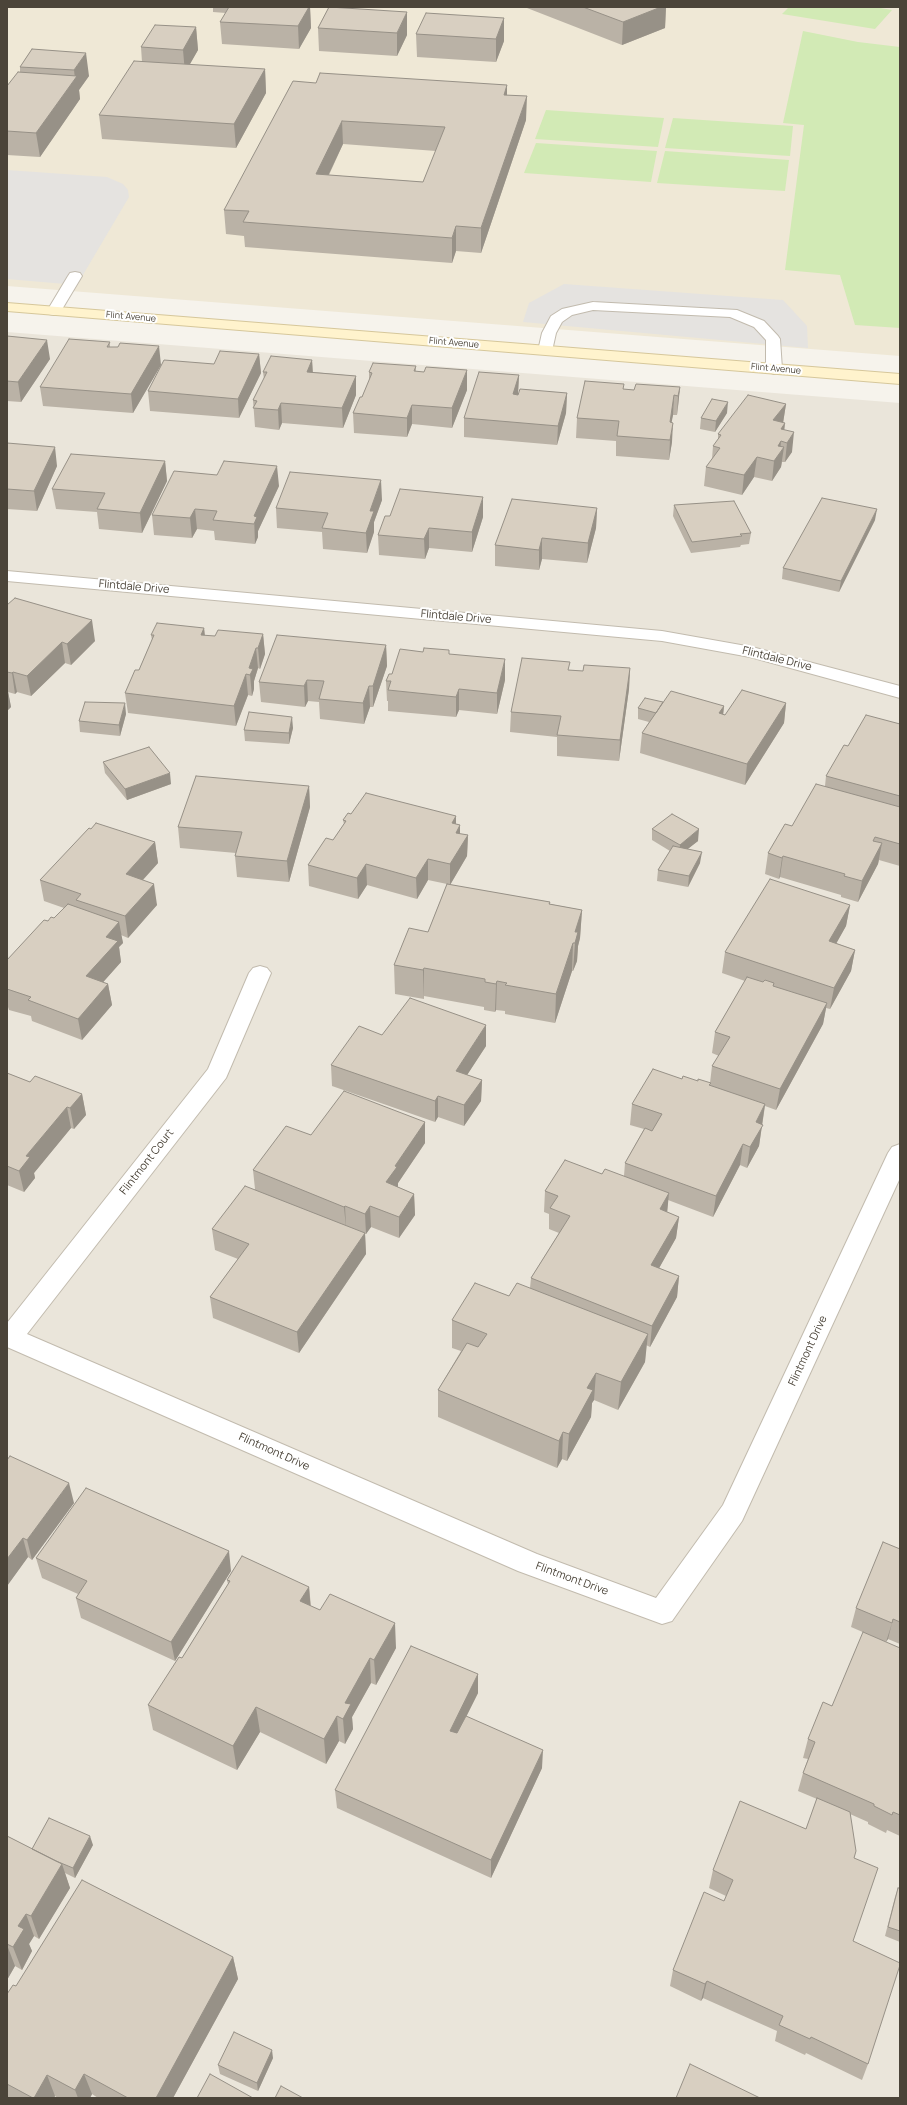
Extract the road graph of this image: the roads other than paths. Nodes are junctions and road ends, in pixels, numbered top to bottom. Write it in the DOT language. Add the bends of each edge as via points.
graph roads {
  1 [pos="76,276"];
  2 [pos="7,307"];
  3 [pos="54,311"];
  4 [pos="545,350"];
  5 [pos="774,369"];
  6 [pos="900,379"];
  7 [pos="7,576"];
  8 [pos="900,692"];
  9 [pos="260,973"];
  10 [pos="900,1153"];
  11 [pos="9,1337"];
  1 -- 3 [label="street"];
  2 -- 3 [label="street, Flint Avenue"];
  3 -- 4 [label="street, Flint Avenue"];
  4 -- 5 [label="street, Flint Avenue"];
  4 -- 5 [label="street" via="556,319 567,312 594,306 732,313 759,324 774,339"];
  5 -- 6 [label="street, Flint Avenue"];
  7 -- 8 [label="street, Flintdale Drive" via="662,636 752,652"];
  9 -- 11 [label="street, Flintmont Court" via="218,1072"];
  10 -- 11 [label="street, Flintmont Drive" via="733,1513 662,1612 528,1563"];
}
